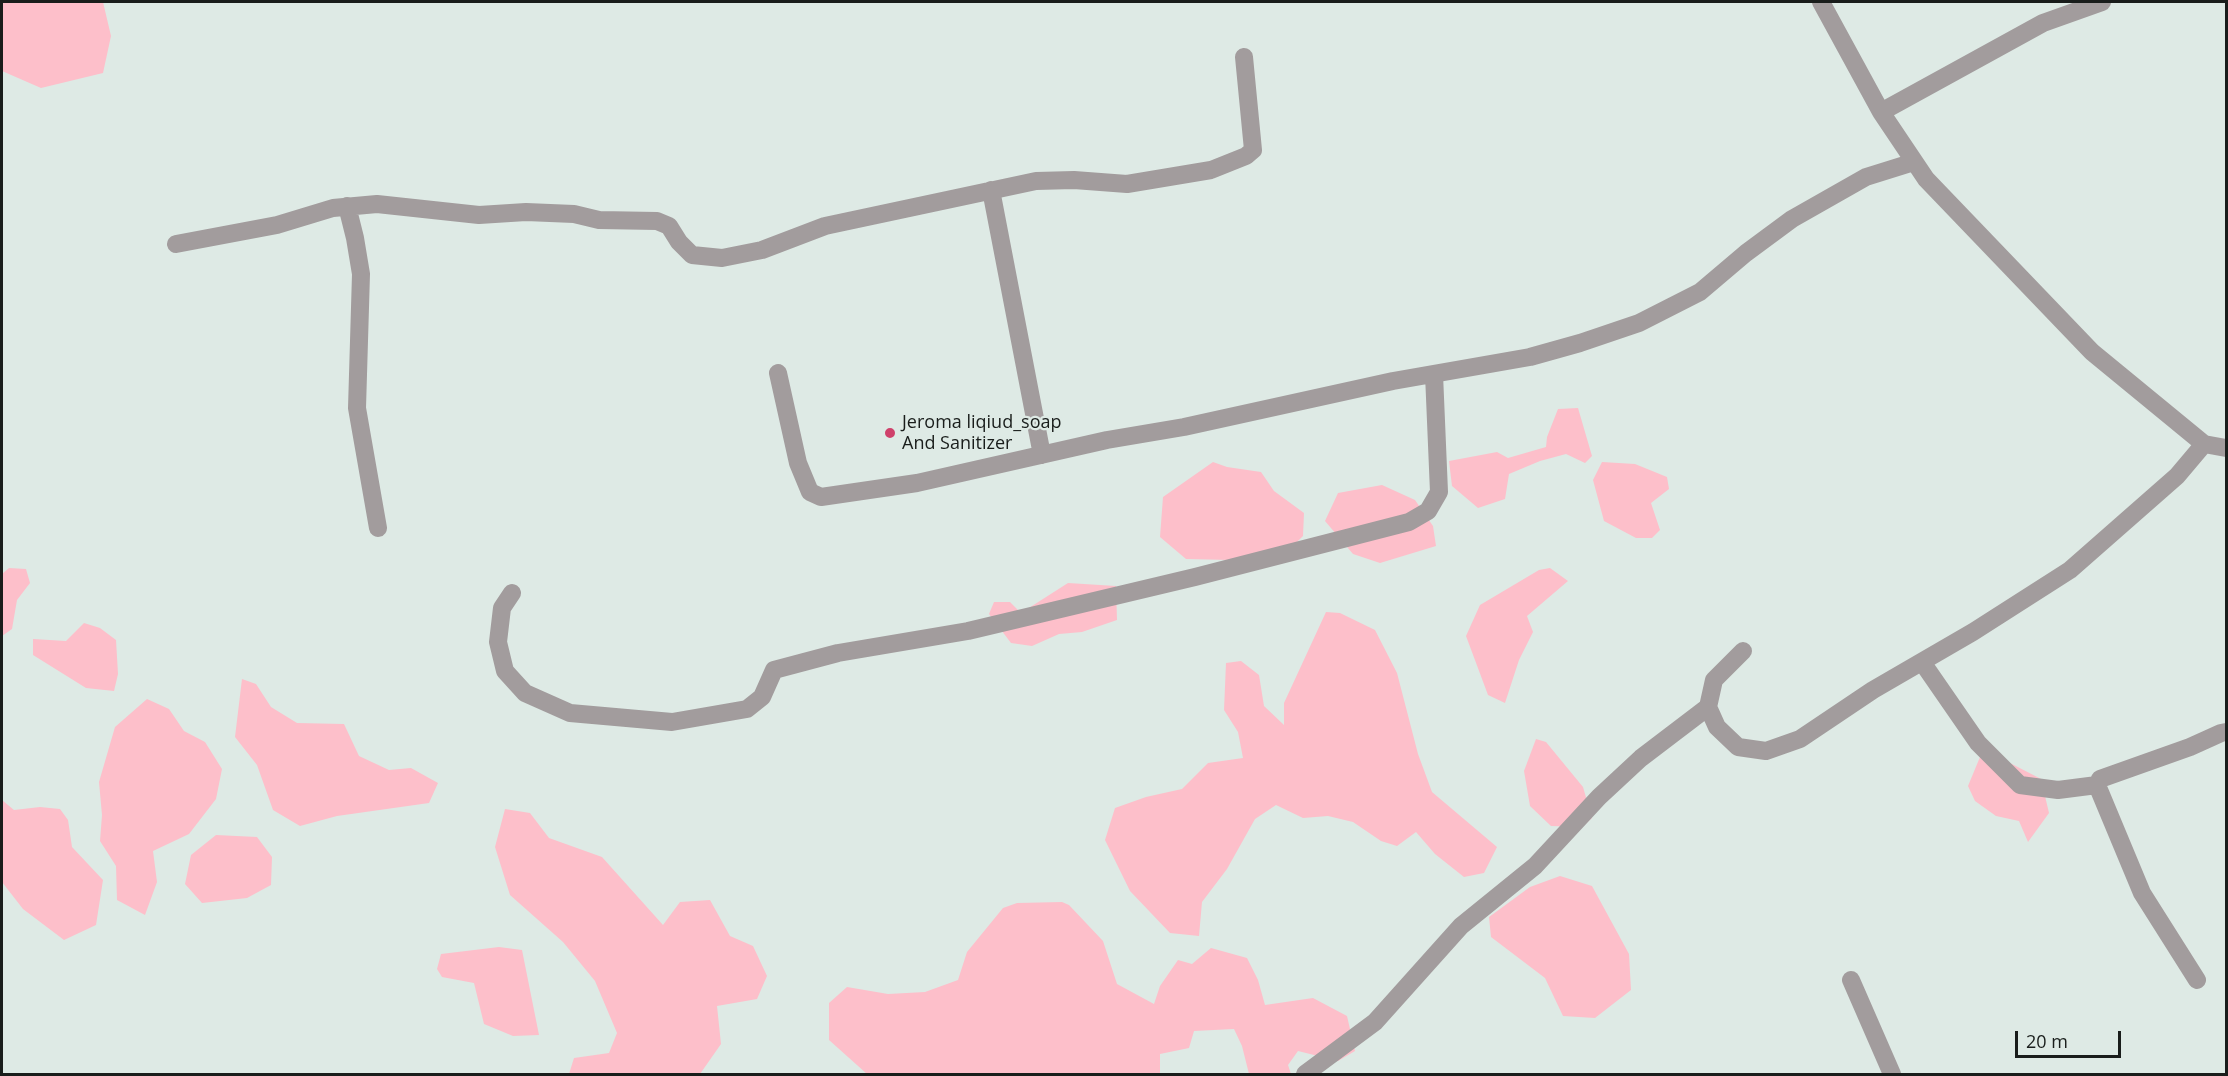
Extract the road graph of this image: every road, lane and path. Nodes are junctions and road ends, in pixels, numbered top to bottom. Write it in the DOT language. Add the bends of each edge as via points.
graph roads {
  1 [pos="1821,2"];
  2 [pos="2102,2"];
  3 [pos="1244,57"];
  4 [pos="1881,112"];
  5 [pos="1914,162"];
  6 [pos="991,190"];
  7 [pos="347,206"];
  8 [pos="176,244"];
  9 [pos="778,373"];
  10 [pos="1434,374"];
  11 [pos="2204,444"];
  12 [pos="2226,448"];
  13 [pos="1042,456"];
  14 [pos="378,528"];
  15 [pos="512,593"];
  16 [pos="1743,651"];
  17 [pos="1922,662"];
  18 [pos="1708,707"];
  19 [pos="2226,732"];
  20 [pos="2097,785"];
  21 [pos="1851,980"];
  22 [pos="2197,980"];
  23 [pos="1305,1074"];
  24 [pos="1892,1074"];
  1 -- 4 [label="street"];
  2 -- 4 [label="street" via="2043,23"];
  3 -- 6 [label="street" via="1253,150 1246,156 1211,171 1127,184 1036,181"];
  4 -- 5 [label="street"];
  5 -- 10 [label="street" via="1866,177 1792,219 1700,292 1639,324 1530,357"];
  5 -- 11 [label="street" via="2092,352"];
  6 -- 7 [label="street" via="825,226 762,250 722,258 692,255 669,226 657,222 538,212 479,215 377,204"];
  6 -- 13 [label="street"];
  7 -- 8 [label="street" via="277,225"];
  7 -- 14 [label="street" via="361,274 357,408"];
  9 -- 13 [label="street" via="798,463 810,492 821,497 917,483"];
  10 -- 13 [label="street"];
  10 -- 15 [label="street" via="1439,492 1428,510 1409,522 968,631 838,653 774,670 762,697 747,708 672,722 570,713 525,693 505,671 498,642 502,608"];
  11 -- 12 [label="street"];
  11 -- 17 [label="street" via="2177,476 2070,570"];
  16 -- 18 [label="street" via="1714,680"];
  17 -- 18 [label="street" via="1800,739 1766,750 1738,747 1717,727"];
  17 -- 20 [label="street" via="1978,743 2020,785 2058,790"];
  18 -- 23 [label="street" via="1641,758 1535,866 1461,926 1375,1022"];
  19 -- 20 [label="street" via="2100,779"];
  20 -- 22 [label="street" via="2142,892"];
  21 -- 24 [label="street"];
}
